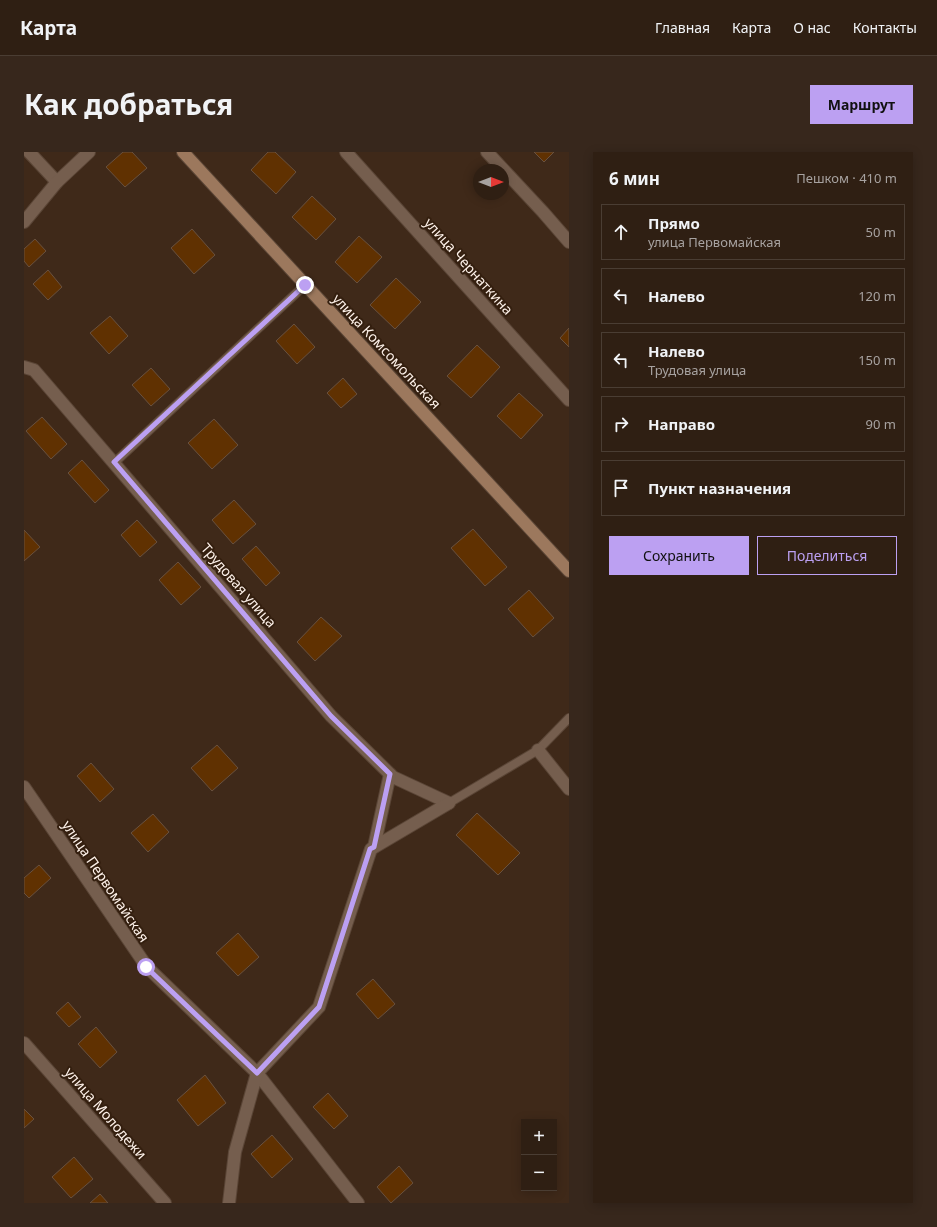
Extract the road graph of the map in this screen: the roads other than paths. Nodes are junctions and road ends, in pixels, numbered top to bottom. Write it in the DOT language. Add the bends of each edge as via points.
graph roads {
  1 [pos="29,152"];
  2 [pos="89,152"];
  3 [pos="182,152"];
  4 [pos="346,152"];
  5 [pos="487,152"];
  6 [pos="57,182"];
  7 [pos="24,222"];
  8 [pos="569,242"];
  9 [pos="305,285"];
  10 [pos="24,367"];
  11 [pos="569,400"];
  12 [pos="114,462"];
  13 [pos="569,571"];
  14 [pos="569,718"];
  15 [pos="538,750"];
  16 [pos="390,774"];
  17 [pos="24,788"];
  18 [pos="569,790"];
  19 [pos="449,803"];
  20 [pos="374,847"];
  21 [pos="24,1043"];
  22 [pos="257,1073"];
  23 [pos="165,1203"];
  24 [pos="229,1203"];
  25 [pos="358,1203"];
  1 -- 6 [label="street"];
  2 -- 6 [label="street"];
  3 -- 9 [label="street, улица Комсомольская"];
  4 -- 11 [label="street, улица Чернаткина"];
  5 -- 8 [label="street"];
  6 -- 7 [label="street"];
  9 -- 12 [label="lane"];
  9 -- 13 [label="street, улица Комсомольская"];
  10 -- 12 [label="street, Трудовая улица" via="34,370"];
  12 -- 16 [label="street, Трудовая улица" via="331,716"];
  14 -- 15 [label="lane"];
  15 -- 18 [label="street"];
  15 -- 19 [label="lane"];
  16 -- 19 [label="street, Трудовая улица"];
  16 -- 20 [label="street"];
  17 -- 22 [label="street, улица Первомайская" via="146,967"];
  19 -- 20 [label="street"];
  20 -- 22 [label="street" via="370,849 319,1007"];
  21 -- 23 [label="street, улица Молодежи"];
  22 -- 24 [label="street" via="235,1152"];
  22 -- 25 [label="street, улица Первомайская"];
}
